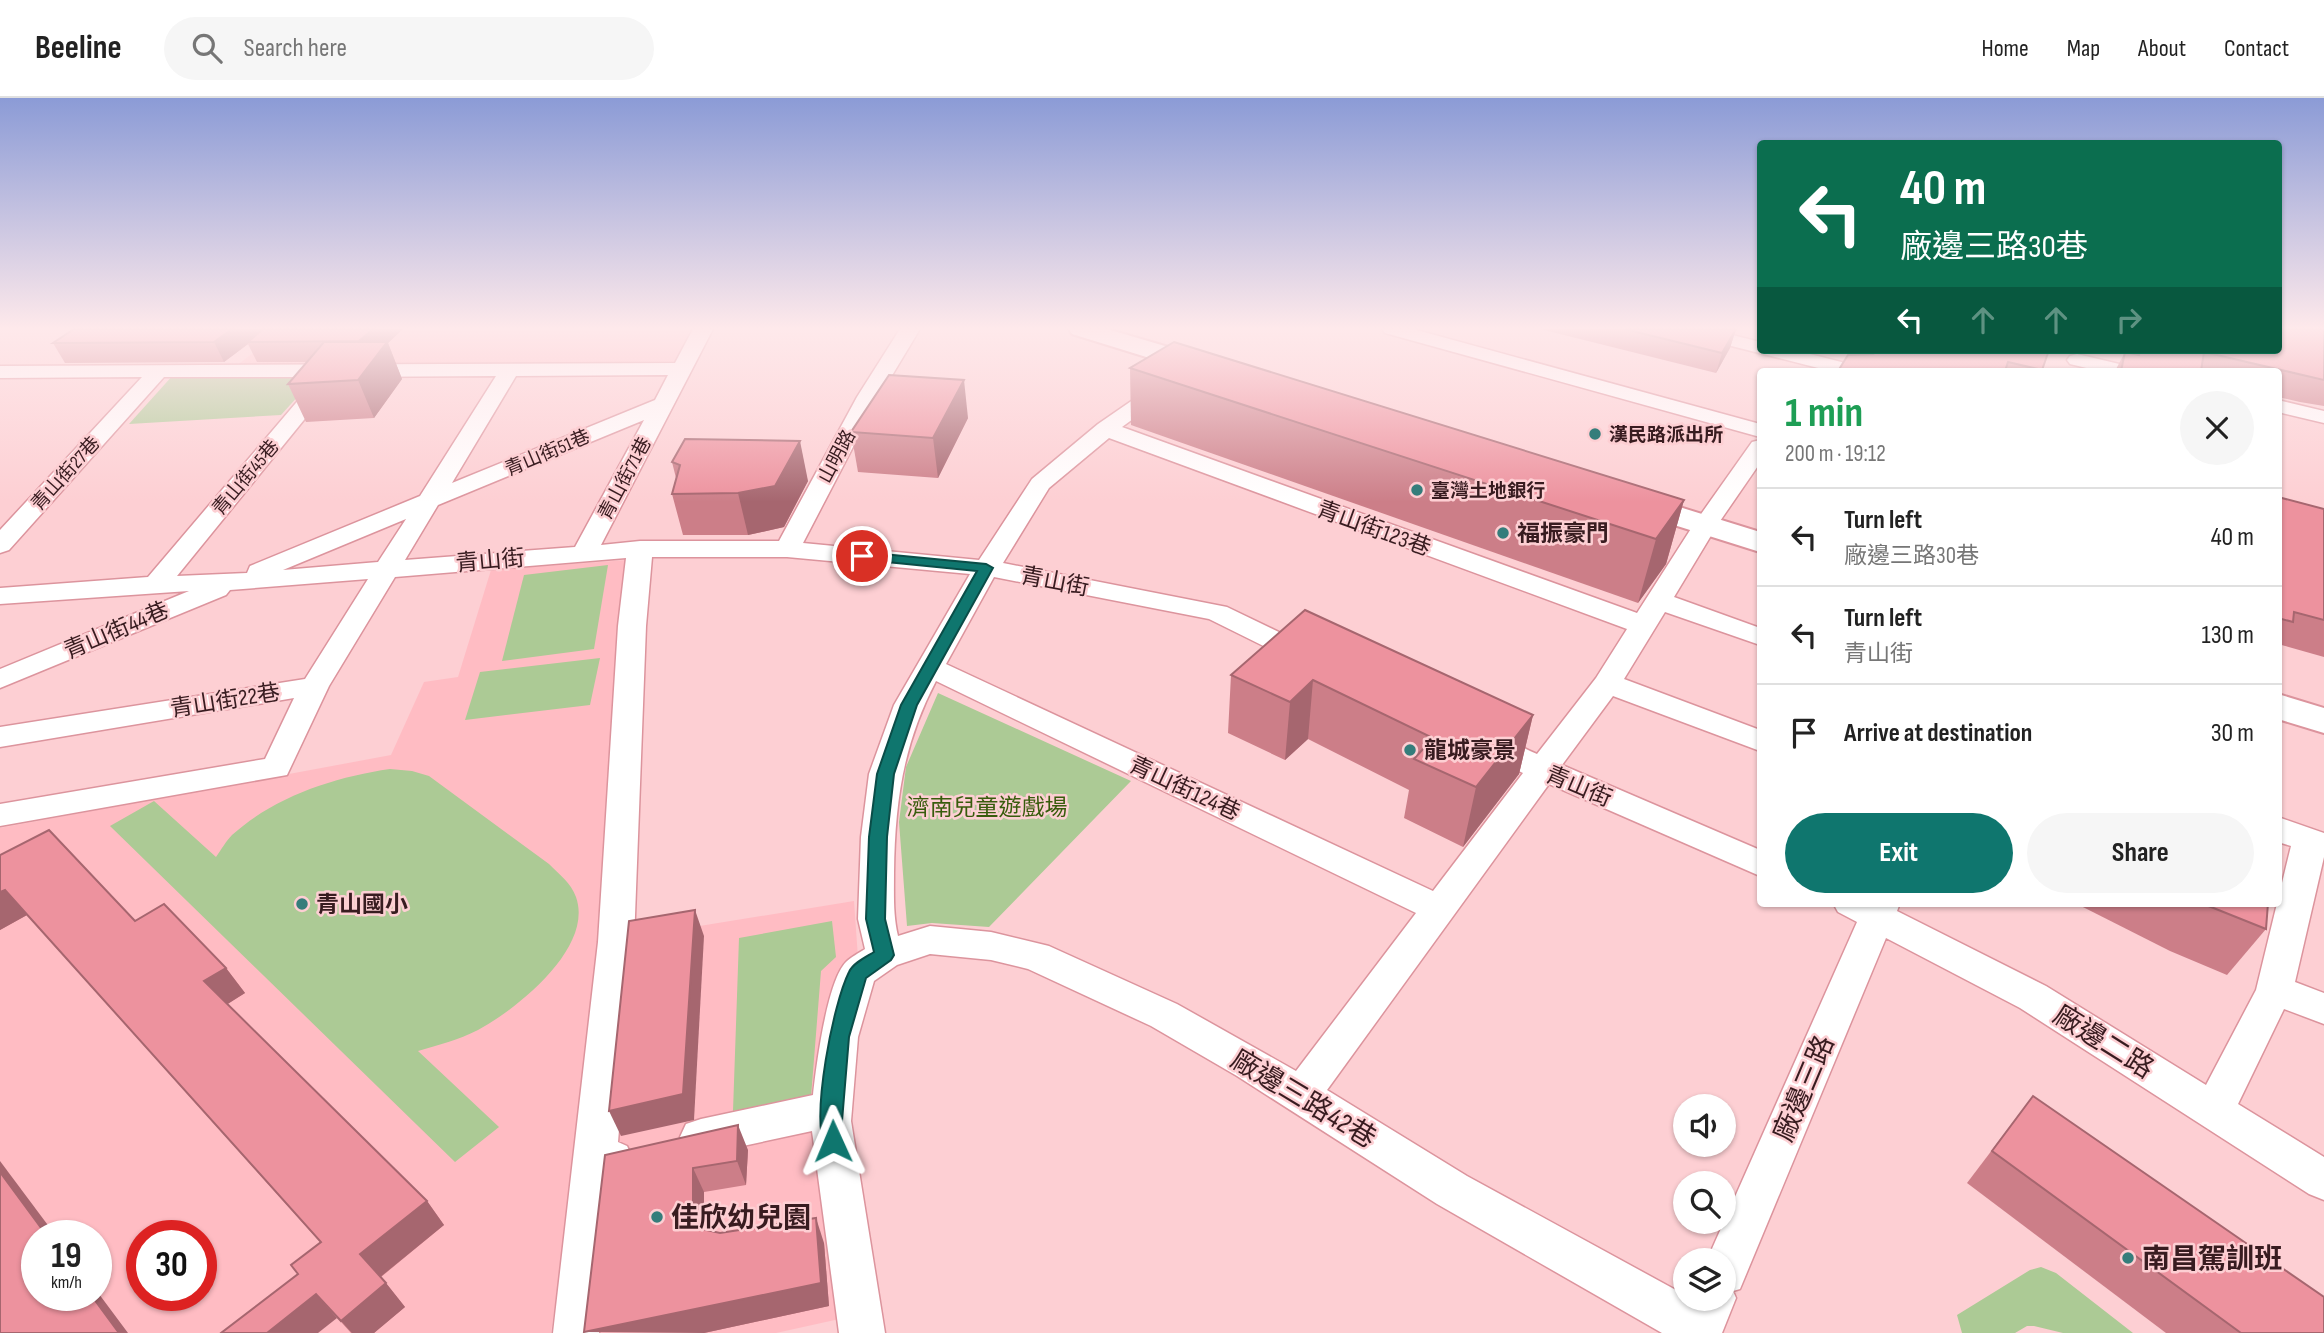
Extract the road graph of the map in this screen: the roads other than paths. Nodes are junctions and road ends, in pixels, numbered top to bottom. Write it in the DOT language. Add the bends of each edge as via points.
graph roads {
  1 [pos="145,387"];
  2 [pos="320,387"];
  3 [pos="500,387"];
  4 [pos="672,387"];
  5 [pos="874,387"];
  6 [pos="1165,387"];
  7 [pos="1600,387"];
  8 [pos="663,404"];
  9 [pos="2282,407"];
  10 [pos="2324,417"];
  11 [pos="1106,429"];
  12 [pos="1757,430"];
  13 [pos="1757,451"];
  14 [pos="1606,485"];
  15 [pos="431,500"];
  16 [pos="1711,517"];
  17 [pos="1757,525"];
  18 [pos="1757,540"];
  19 [pos="0,545"];
  20 [pos="640,549"];
  21 [pos="787,549"];
  22 [pos="584,553"];
  23 [pos="387,568"];
  24 [pos="986,568"];
  25 [pos="233,582"];
  26 [pos="156,584"];
  27 [pos="0,596"];
  28 [pos="1658,600"];
  29 [pos="1643,625"];
  30 [pos="1757,636"];
  31 [pos="1328,667"];
  32 [pos="932,668"];
  33 [pos="0,679"];
  34 [pos="1607,683"];
  35 [pos="315,686"];
  36 [pos="2282,687"];
  37 [pos="2324,701"];
  38 [pos="2282,707"];
  39 [pos="2324,720"];
  40 [pos="1463,733"];
  41 [pos="0,737"];
  42 [pos="1757,740"];
  43 [pos="1541,769"];
  44 [pos="0,815"];
  45 [pos="2304,838"];
  46 [pos="1757,863"];
  47 [pos="1870,907"];
  48 [pos="1438,908"];
  49 [pos="884,955"];
  50 [pos="2275,990"];
  51 [pos="2324,1009"];
  52 [pos="1301,1095"];
  53 [pos="832,1109"];
  54 [pos="2214,1110"];
  55 [pos="595,1163"];
  56 [pos="2324,1180"];
  57 [pos="1734,1248"];
  58 [pos="1703,1320"];
  59 [pos="576,1333"];
  60 [pos="862,1333"];
  1 -- 19 [label="street, 青山街27巷"];
  2 -- 26 [label="street, 青山街45巷"];
  3 -- 15 [label="street"];
  4 -- 8 [label="street, 青山街71巷"];
  5 -- 21 [label="street, 山明路"];
  6 -- 11 [label="street"];
  7 -- 12 [label="street"];
  8 -- 15 [label="street, 青山街51巷"];
  8 -- 22 [label="street, 青山街71巷"];
  9 -- 10 [label="street"];
  11 -- 24 [label="street" via="1041,484"];
  11 -- 29 [label="street, 青山街123巷"];
  13 -- 16 [label="street"];
  14 -- 16 [label="street"];
  15 -- 23 [label="street"];
  15 -- 25 [label="street, 青山街51巷"];
  16 -- 17 [label="street"];
  16 -- 18 [label="street"];
  16 -- 28 [label="street"];
  20 -- 21 [label="street, 青山街"];
  20 -- 22 [label="street, 青山街"];
  20 -- 55 [label="street" via="616,942"];
  21 -- 24 [label="street, 青山街"];
  22 -- 23 [label="street, 青山街"];
  23 -- 25 [label="street, 青山街"];
  23 -- 35 [label="street"];
  24 -- 31 [label="street, 青山街" via="1217,613"];
  24 -- 32 [label="street"];
  25 -- 26 [label="street, 青山街"];
  25 -- 33 [label="street, 青山街44巷"];
  26 -- 27 [label="street, 青山街"];
  28 -- 29 [label="street"];
  28 -- 30 [label="street"];
  29 -- 34 [label="street"];
  32 -- 48 [label="street, 青山街124巷"];
  32 -- 49 [label="street" via="909,705 885,774 876,919"];
  34 -- 42 [label="street"];
  34 -- 43 [label="street"];
  35 -- 41 [label="street, 青山街22巷"];
  35 -- 44 [label="street" via="276,768"];
  36 -- 37 [label="street"];
  38 -- 39 [label="street"];
  40 -- 43 [label="street, 青山街"];
  43 -- 46 [label="street, 青山街"];
  43 -- 48 [label="street"];
  45 -- 50 [label="street"];
  47 -- 54 [label="street, 廠邊二路" via="2033,997"];
  47 -- 57 [label="street, 廠邊三路"];
  48 -- 52 [label="street"];
  49 -- 52 [label="street, 廠邊三路42巷" via="930,940 1036,956 1164,1015"];
  49 -- 53 [label="street" via="858,973 839,1037"];
  50 -- 51 [label="street"];
  50 -- 54 [label="street"];
  52 -- 58 [label="street, 廠邊三路42巷" via="1452,1190"];
  53 -- 55 [label="street"];
  53 -- 60 [label="street"];
  54 -- 56 [label="street, 廠邊二路"];
  55 -- 59 [label="street"];
}
